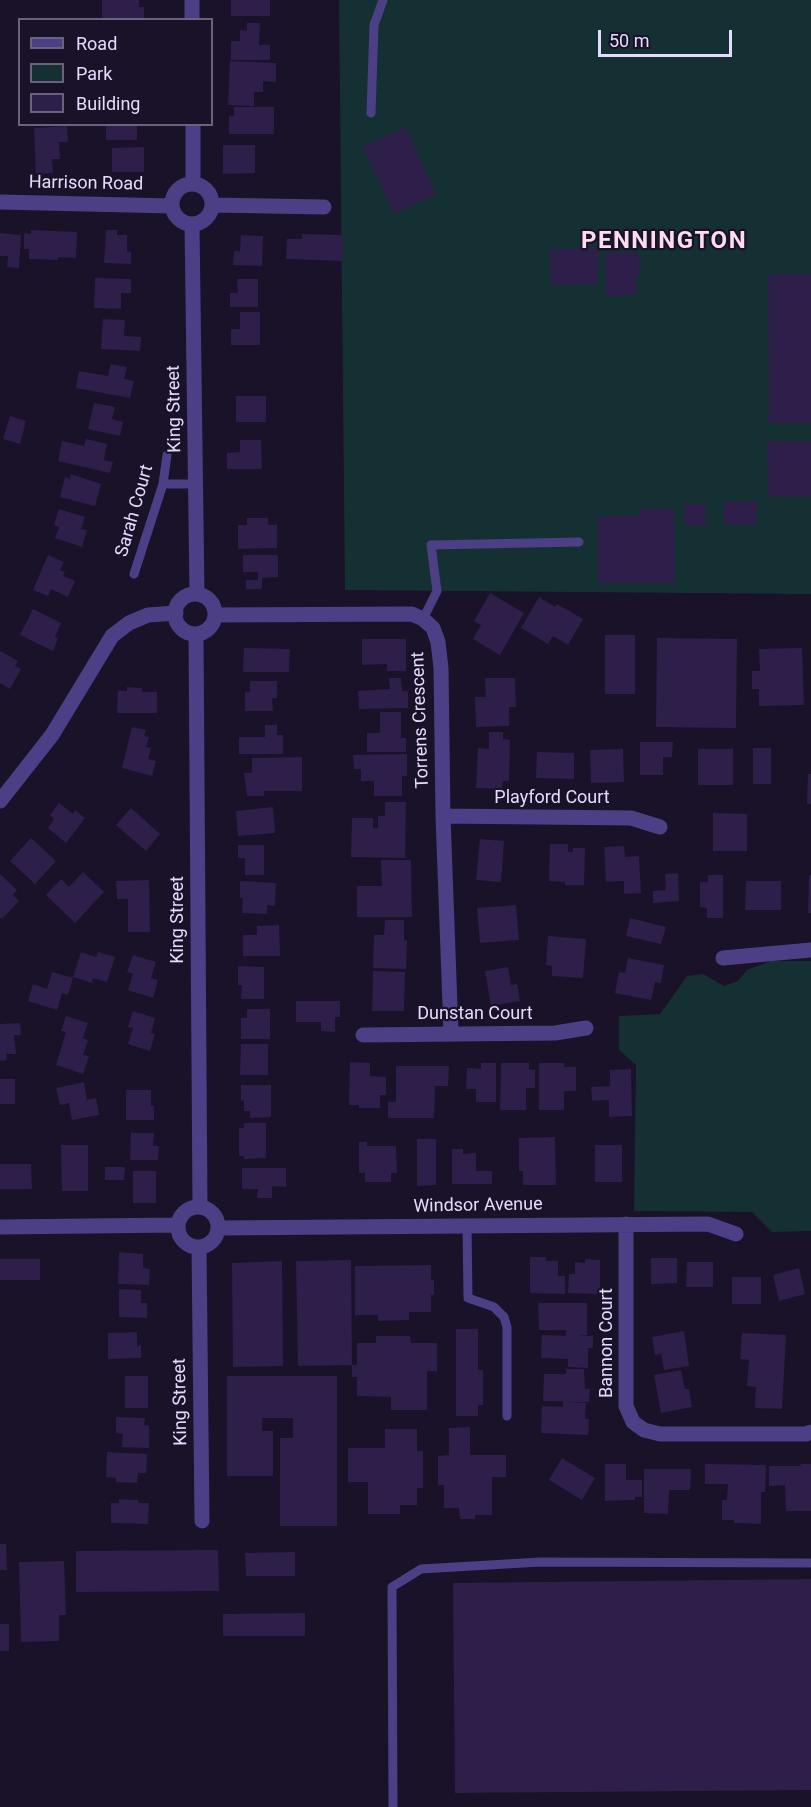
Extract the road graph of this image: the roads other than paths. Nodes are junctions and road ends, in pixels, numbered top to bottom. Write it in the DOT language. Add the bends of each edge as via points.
graph roads {
  1 [pos="192,0"];
  2 [pos="383,0"];
  3 [pos="192,18"];
  4 [pos="371,113"];
  5 [pos="193,126"];
  6 [pos="193,184"];
  7 [pos="0,202"];
  8 [pos="212,205"];
  9 [pos="172,206"];
  10 [pos="324,207"];
  11 [pos="192,224"];
  12 [pos="167,455"];
  13 [pos="163,484"];
  14 [pos="195,484"];
  15 [pos="579,542"];
  16 [pos="134,574"];
  17 [pos="197,594"];
  18 [pos="176,613"];
  19 [pos="215,615"];
  20 [pos="423,619"];
  21 [pos="196,634"];
  22 [pos="0,801"];
  23 [pos="443,816"];
  24 [pos="660,827"];
  25 [pos="811,950"];
  26 [pos="723,958"];
  27 [pos="586,1028"];
  28 [pos="451,1033"];
  29 [pos="363,1035"];
  30 [pos="200,1206"];
  31 [pos="626,1224"];
  32 [pos="178,1225"];
  33 [pos="467,1225"];
  34 [pos="0,1227"];
  35 [pos="218,1227"];
  36 [pos="736,1234"];
  37 [pos="199,1247"];
  38 [pos="507,1416"];
  39 [pos="811,1432"];
  40 [pos="202,1521"];
  41 [pos="811,1563"];
  42 [pos="393,1807"];
  1 -- 3 [label="street"];
  2 -- 4 [label="lane" via="374,25"];
  5 -- 6 [label="street"];
  6 -- 8 [label="street" via="209,194"];
  6 -- 9 [label="street" via="177,191"];
  7 -- 9 [label="street, Harrison Road"];
  8 -- 10 [label="street"];
  8 -- 11 [label="street" via="205,220"];
  9 -- 11 [label="street" via="178,219"];
  11 -- 14 [label="street, King Street"];
  12 -- 13 [label="lane, Sarah Court"];
  13 -- 14 [label="lane"];
  13 -- 16 [label="lane, Sarah Court"];
  14 -- 17 [label="street, King Street"];
  15 -- 20 [label="lane" via="431,545 437,591"];
  17 -- 18 [label="street" via="180,600"];
  17 -- 19 [label="street" via="212,603"];
  18 -- 21 [label="street" via="182,628"];
  18 -- 22 [label="street" via="148,615 112,636 52,735"];
  19 -- 20 [label="street" via="412,614"];
  19 -- 21 [label="street" via="208,629"];
  20 -- 23 [label="street, Torrens Crescent" via="433,628 441,668"];
  21 -- 30 [label="street, King Street"];
  23 -- 24 [label="street, Playford Court" via="631,818"];
  23 -- 28 [label="street, Torrens Crescent"];
  25 -- 26 [label="street"];
  27 -- 28 [label="street, Dunstan Court" via="555,1033"];
  28 -- 29 [label="street, Dunstan Court"];
  30 -- 32 [label="street" via="183,1214"];
  30 -- 35 [label="street" via="215,1216"];
  31 -- 33 [label="street, Windsor Avenue"];
  31 -- 36 [label="street, Windsor Avenue" via="708,1224"];
  31 -- 39 [label="street, Bannon Court" via="626,1406 633,1422 644,1431 660,1434"];
  32 -- 34 [label="street"];
  32 -- 37 [label="street" via="184,1241"];
  33 -- 35 [label="street, Windsor Avenue"];
  33 -- 38 [label="lane" via="468,1298 494,1307 507,1327"];
  35 -- 37 [label="street" via="211,1242"];
  37 -- 40 [label="street, King Street"];
  41 -- 42 [label="lane" via="540,1562 421,1569 392,1587"];
}
